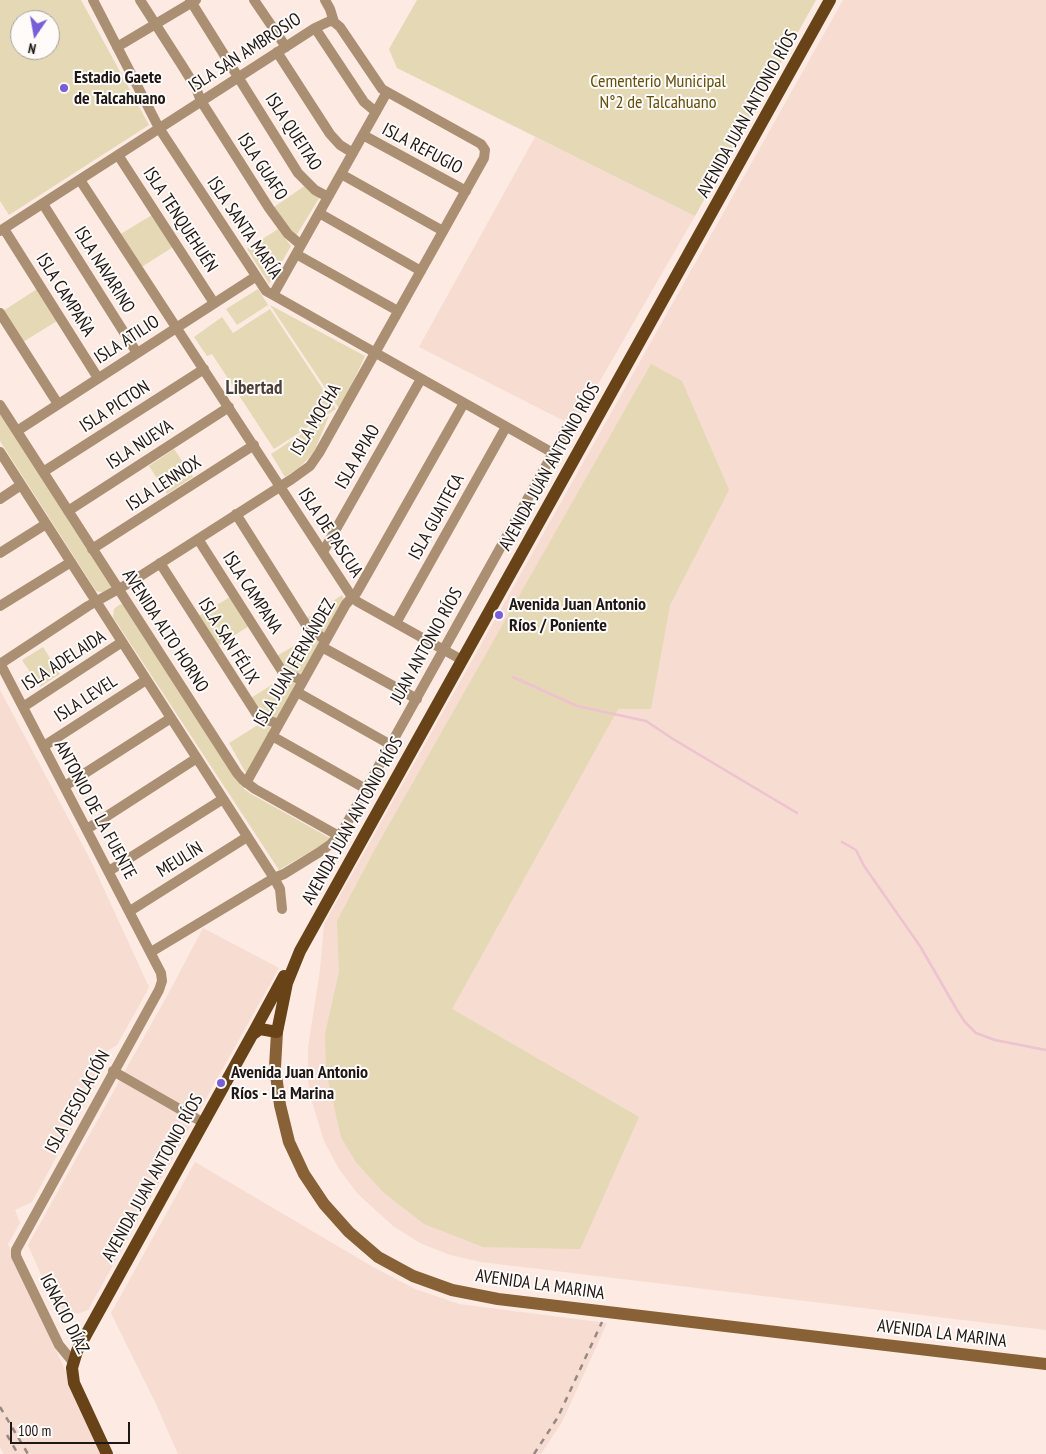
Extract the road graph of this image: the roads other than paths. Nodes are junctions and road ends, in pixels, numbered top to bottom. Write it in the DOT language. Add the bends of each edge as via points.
graph roads {
  1 [pos="93,0"];
  2 [pos="140,0"];
  3 [pos="254,0"];
  4 [pos="325,0"];
  5 [pos="830,0"];
  6 [pos="192,1"];
  7 [pos="334,22"];
  8 [pos="155,24"];
  9 [pos="315,28"];
  10 [pos="117,47"];
  11 [pos="281,49"];
  12 [pos="239,77"];
  13 [pos="387,92"];
  14 [pos="200,101"];
  15 [pos="376,112"];
  16 [pos="158,128"];
  17 [pos="363,136"];
  18 [pos="353,153"];
  19 [pos="118,155"];
  20 [pos="341,174"];
  21 [pos="80,180"];
  22 [pos="466,191"];
  23 [pos="328,196"];
  24 [pos="43,204"];
  25 [pos="319,213"];
  26 [pos="2,230"];
  27 [pos="443,231"];
  28 [pos="299,249"];
  29 [pos="421,271"];
  30 [pos="255,277"];
  31 [pos="273,295"];
  32 [pos="214,304"];
  33 [pos="398,311"];
  34 [pos="0,313"];
  35 [pos="177,327"];
  36 [pos="375,353"];
  37 [pos="136,354"];
  38 [pos="204,369"];
  39 [pos="98,378"];
  40 [pos="421,379"];
  41 [pos="464,403"];
  42 [pos="58,404"];
  43 [pos="0,405"];
  44 [pos="229,407"];
  45 [pos="506,427"];
  46 [pos="567,428"];
  47 [pos="17,431"];
  48 [pos="254,445"];
  49 [pos="0,452"];
  50 [pos="553,453"];
  51 [pos="43,472"];
  52 [pos="22,485"];
  53 [pos="280,487"];
  54 [pos="0,499"];
  55 [pos="68,511"];
  56 [pos="236,514"];
  57 [pos="46,524"];
  58 [pos="198,539"];
  59 [pos="92,549"];
  60 [pos="322,552"];
  61 [pos="0,553"];
  62 [pos="71,562"];
  63 [pos="160,563"];
  64 [pos="118,589"];
  65 [pos="352,597"];
  66 [pos="96,602"];
  67 [pos="0,606"];
  68 [pos="396,623"];
  69 [pos="122,642"];
  70 [pos="324,644"];
  71 [pos="444,650"];
  72 [pos="462,660"];
  73 [pos="0,663"];
  74 [pos="146,680"];
  75 [pos="303,681"];
  76 [pos="297,692"];
  77 [pos="417,698"];
  78 [pos="23,707"];
  79 [pos="171,718"];
  80 [pos="279,724"];
  81 [pos="272,736"];
  82 [pos="391,745"];
  83 [pos="44,746"];
  84 [pos="197,758"];
  85 [pos="246,783"];
  86 [pos="64,786"];
  87 [pos="366,789"];
  88 [pos="223,799"];
  89 [pos="87,829"];
  90 [pos="338,836"];
  91 [pos="248,837"];
  92 [pos="109,871"];
  93 [pos="274,878"];
  94 [pos="282,909"];
  95 [pos="130,911"];
  96 [pos="300,951"];
  97 [pos="151,952"];
  98 [pos="161,973"];
  99 [pos="277,1032"];
  100 [pos="252,1035"];
  101 [pos="114,1071"];
  102 [pos="204,1123"];
  103 [pos="18,1245"];
  104 [pos="73,1362"];
  105 [pos="1046,1364"];
  106 [pos="107,1454"];
  1 -- 10 [label="street, ISLA SANTA MARÍA"];
  2 -- 8 [label="street, ISLA GUAFO"];
  3 -- 11 [label="street"];
  4 -- 7 [label="street"];
  5 -- 72 [label="main road, AVENIDA JUAN ANTONIO RÍOS"];
  6 -- 8 [label="street"];
  6 -- 12 [label="street, ISLA QUEITAO"];
  7 -- 9 [label="street, ISLA SAN AMBROSIO"];
  7 -- 13 [label="street" via="373,78"];
  8 -- 10 [label="street"];
  8 -- 14 [label="street, ISLA GUAFO" via="196,88"];
  9 -- 11 [label="street, ISLA SAN AMBROSIO"];
  9 -- 15 [label="street" via="364,102"];
  10 -- 16 [label="street, ISLA SANTA MARÍA"];
  11 -- 12 [label="street, ISLA SAN AMBROSIO"];
  11 -- 18 [label="street" via="332,138"];
  12 -- 14 [label="street, ISLA SAN AMBROSIO"];
  12 -- 23 [label="street, ISLA QUEITAO" via="298,173 315,190"];
  13 -- 15 [label="street"];
  13 -- 22 [label="street, ISLA MOCHA" via="481,144 485,150 484,158"];
  14 -- 16 [label="street, ISLA SAN AMBROSIO"];
  14 -- 28 [label="street, ISLA GUAFO"];
  15 -- 17 [label="street"];
  16 -- 19 [label="street, ISLA SAN AMBROSIO"];
  16 -- 30 [label="street, ISLA SANTA MARÍA"];
  17 -- 18 [label="street"];
  17 -- 22 [label="street, ISLA REFUGIO"];
  18 -- 20 [label="street"];
  19 -- 21 [label="street, ISLA SAN AMBROSIO"];
  19 -- 32 [label="street, ISLA TENQUEHUÉN"];
  20 -- 23 [label="street"];
  20 -- 27 [label="street"];
  21 -- 24 [label="street, ISLA SAN AMBROSIO"];
  21 -- 35 [label="street, ISLA DE PASCUA"];
  22 -- 27 [label="street, ISLA MOCHA"];
  23 -- 25 [label="street"];
  24 -- 26 [label="street, ISLA SAN AMBROSIO"];
  24 -- 37 [label="street, ISLA NAVARINO"];
  25 -- 28 [label="street"];
  25 -- 29 [label="street"];
  26 -- 39 [label="street, ISLA CAMPAÑA"];
  27 -- 29 [label="street, ISLA MOCHA"];
  28 -- 31 [label="street"];
  28 -- 33 [label="street, ISLA GUAFO"];
  29 -- 33 [label="street, ISLA MOCHA"];
  30 -- 31 [label="street, ISLA SANTA MARÍA"];
  30 -- 32 [label="street, ISLA ATILIO"];
  31 -- 36 [label="street, ISLA SANTA MARÍA"];
  32 -- 35 [label="street, ISLA ATILIO"];
  33 -- 36 [label="street, ISLA MOCHA"];
  34 -- 42 [label="street"];
  35 -- 37 [label="street, ISLA ATILIO"];
  35 -- 38 [label="street, ISLA DE PASCUA"];
  36 -- 40 [label="street, ISLA SANTA MARÍA"];
  36 -- 53 [label="street, ISLA MOCHA" via="315,460"];
  37 -- 39 [label="street, ISLA ATILIO"];
  38 -- 44 [label="street, ISLA DE PASCUA"];
  38 -- 51 [label="street, ISLA PICTON"];
  39 -- 42 [label="street, ISLA ATILIO"];
  40 -- 41 [label="street, ISLA SANTA MARÍA"];
  40 -- 60 [label="street, ISLA APIAO"];
  41 -- 45 [label="street, ISLA SANTA MARÍA"];
  41 -- 65 [label="street, ISLA JUAN FERNÁNDEZ"];
  42 -- 47 [label="street, ISLA ATILIO"];
  43 -- 47 [label="street, AVENIDA ALTO HORNO"];
  44 -- 48 [label="street, ISLA DE PASCUA"];
  44 -- 55 [label="street, ISLA NUEVA"];
  45 -- 50 [label="street, ISLA SANTA MARÍA"];
  45 -- 68 [label="street, ISLA GUAITECA"];
  46 -- 50 [label="street, JUAN ANTONIO RÍOS"];
  47 -- 51 [label="street, AVENIDA ALTO HORNO"];
  48 -- 53 [label="street, ISLA DE PASCUA"];
  48 -- 59 [label="street, ISLA LENNOX"];
  49 -- 52 [label="street"];
  50 -- 71 [label="street, JUAN ANTONIO RÍOS"];
  51 -- 55 [label="street, AVENIDA ALTO HORNO"];
  52 -- 54 [label="street"];
  52 -- 57 [label="street"];
  53 -- 56 [label="street, ISLA MOCHA"];
  53 -- 60 [label="street, ISLA DE PASCUA"];
  55 -- 59 [label="street, AVENIDA ALTO HORNO"];
  56 -- 58 [label="street, ISLA MOCHA"];
  56 -- 70 [label="street" via="308,628"];
  57 -- 61 [label="street"];
  57 -- 62 [label="street"];
  58 -- 63 [label="street, ISLA MOCHA"];
  58 -- 75 [label="street, ISLA CAMPANA" via="282,670"];
  59 -- 64 [label="street, AVENIDA ALTO HORNO"];
  60 -- 65 [label="street, ISLA DE PASCUA"];
  62 -- 66 [label="street"];
  62 -- 67 [label="street"];
  63 -- 64 [label="street, ISLA MOCHA"];
  63 -- 80 [label="street, ISLA SAN FÉLIX" via="256,713"];
  64 -- 66 [label="street, ISLA MOCHA"];
  64 -- 85 [label="street, AVENIDA ALTO HORNO"];
  65 -- 68 [label="street, ISLA DE PASCUA"];
  65 -- 70 [label="street, ISLA JUAN FERNÁNDEZ"];
  66 -- 69 [label="street"];
  66 -- 73 [label="street, ISLA MOCHA"];
  68 -- 71 [label="street, ISLA DE PASCUA"];
  69 -- 74 [label="street"];
  69 -- 78 [label="street, ISLA ADELAIDA"];
  70 -- 75 [label="street, ISLA JUAN FERNÁNDEZ"];
  70 -- 77 [label="street"];
  71 -- 72 [label="street, ISLA DE PASCUA"];
  71 -- 77 [label="street, JUAN ANTONIO RÍOS"];
  72 -- 96 [label="main road, AVENIDA JUAN ANTONIO RÍOS"];
  73 -- 78 [label="street, ANTONIO DE LA FUENTE"];
  74 -- 79 [label="street"];
  74 -- 83 [label="street, ISLA LEVEL"];
  75 -- 76 [label="street, ISLA JUAN FERNÁNDEZ"];
  76 -- 80 [label="street, ISLA JUAN FERNÁNDEZ"];
  76 -- 82 [label="street"];
  77 -- 82 [label="street, JUAN ANTONIO RÍOS"];
  78 -- 83 [label="street, ANTONIO DE LA FUENTE"];
  79 -- 84 [label="street"];
  79 -- 86 [label="street"];
  80 -- 81 [label="street, ISLA JUAN FERNÁNDEZ"];
  81 -- 85 [label="street, ISLA JUAN FERNÁNDEZ"];
  81 -- 87 [label="street"];
  82 -- 87 [label="street, JUAN ANTONIO RÍOS"];
  83 -- 86 [label="street, ANTONIO DE LA FUENTE"];
  84 -- 88 [label="street"];
  84 -- 89 [label="street"];
  85 -- 90 [label="street, AVENIDA ALTO HORNO"];
  86 -- 89 [label="street, ANTONIO DE LA FUENTE"];
  87 -- 90 [label="street, JUAN ANTONIO RÍOS"];
  88 -- 91 [label="street"];
  88 -- 92 [label="street"];
  89 -- 92 [label="street, ANTONIO DE LA FUENTE"];
  90 -- 93 [label="street, JUAN ANTONIO RÍOS" via="332,844"];
  91 -- 93 [label="street"];
  91 -- 95 [label="street, MEULÍN"];
  92 -- 95 [label="street, ANTONIO DE LA FUENTE"];
  93 -- 94 [label="street" via="280,889"];
  93 -- 97 [label="street"];
  95 -- 97 [label="street, ANTONIO DE LA FUENTE"];
  96 -- 99 [label="main road, AVENIDA LA MARINA" via="287,983"];
  96 -- 100 [label="main road, AVENIDA JUAN ANTONIO RÍOS"];
  97 -- 98 [label="street, ANTONIO DE LA FUENTE"];
  98 -- 101 [label="street, ISLA DESOLACIÓN" via="158,990"];
  99 -- 100 [label="main road" via="260,1029"];
  99 -- 105 [label="main road, AVENIDA LA MARINA" via="275,1067 280,1105 290,1142 304,1174 324,1204 349,1232 378,1256 413,1276 452,1290 498,1299"];
  100 -- 102 [label="main road, AVENIDA JUAN ANTONIO RÍOS"];
  101 -- 102 [label="street"];
  101 -- 103 [label="street, ISLA DESOLACIÓN"];
  102 -- 104 [label="main road, AVENIDA JUAN ANTONIO RÍOS"];
  103 -- 104 [label="street, IGNACIO DÍAZ" via="16,1256 59,1345"];
  104 -- 106 [label="main road, IGNACIO DÍAZ" via="74,1383"];
}
